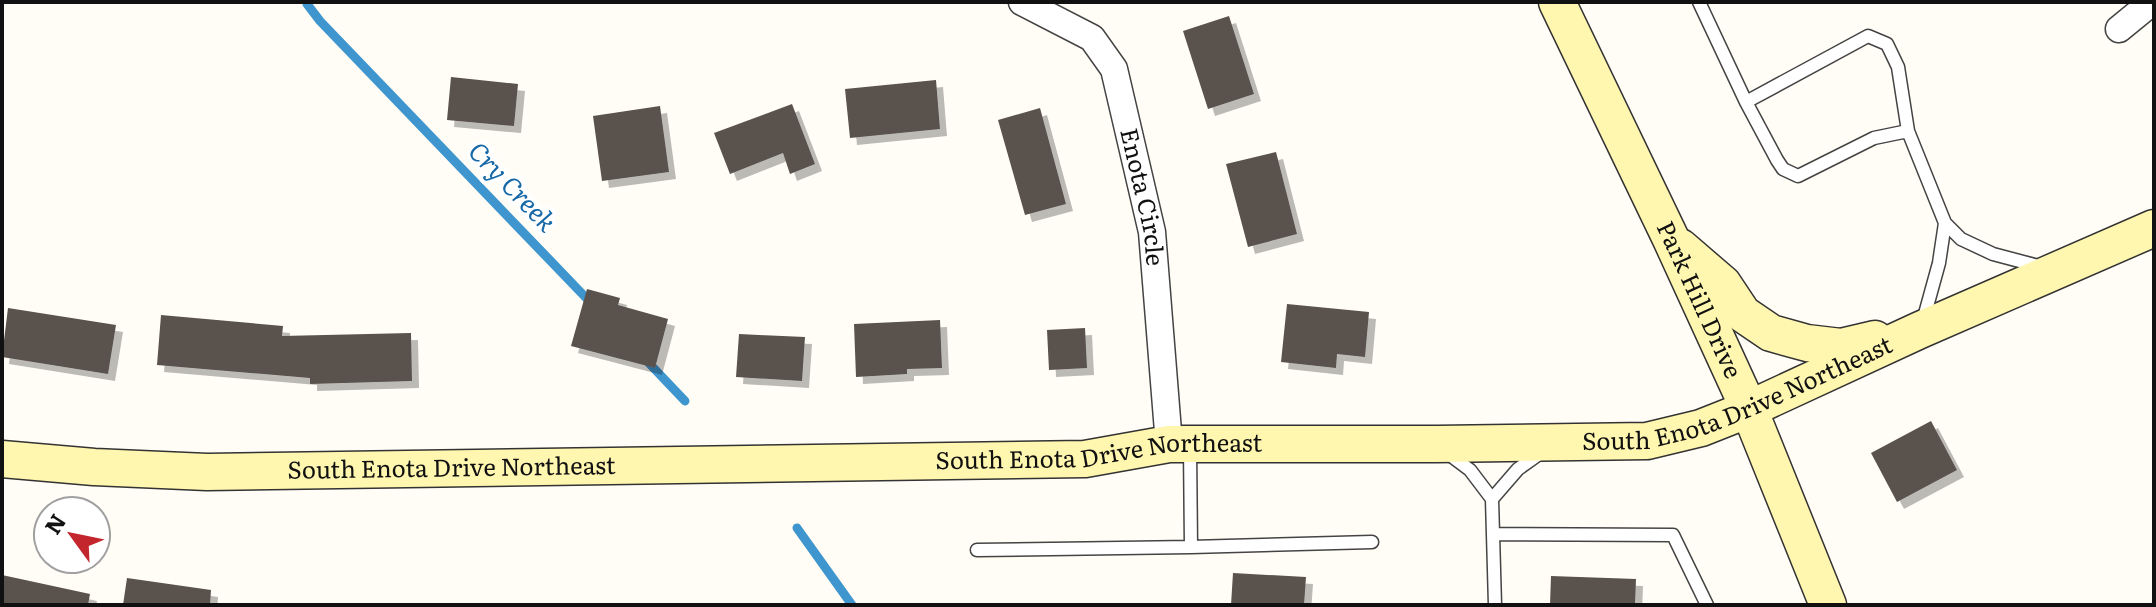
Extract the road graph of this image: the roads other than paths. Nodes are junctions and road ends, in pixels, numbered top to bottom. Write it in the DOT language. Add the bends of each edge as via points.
graph roads {
  1 [pos="1022,2"];
  2 [pos="1557,2"];
  3 [pos="1699,2"];
  4 [pos="2152,2"];
  5 [pos="2119,29"];
  6 [pos="1746,102"];
  7 [pos="1908,131"];
  8 [pos="1945,223"];
  9 [pos="2154,228"];
  10 [pos="1671,239"];
  11 [pos="2056,270"];
  12 [pos="1920,330"];
  13 [pos="1749,409"];
  14 [pos="1557,442"];
  15 [pos="1179,444"];
  16 [pos="1437,444"];
  17 [pos="2,459"];
  18 [pos="1492,499"];
  19 [pos="1493,534"];
  20 [pos="1372,542"];
  21 [pos="1191,547"];
  22 [pos="977,550"];
  23 [pos="1824,601"];
  24 [pos="1495,605"];
  25 [pos="1707,605"];
  1 -- 15 [label="street, Enota Circle" via="1092,38 1114,69 1152,232"];
  2 -- 10 [label="street, Park Hill Drive"];
  3 -- 6 [label="lane"];
  4 -- 5 [label="street"];
  6 -- 7 [label="lane" via="1783,169 1798,176 1874,138"];
  6 -- 7 [label="lane" via="1868,36 1887,44 1898,67"];
  7 -- 8 [label="lane"];
  8 -- 11 [label="lane" via="1961,239 1993,254"];
  8 -- 12 [label="lane"];
  9 -- 11 [label="street, South Enota Drive Northeast"];
  10 -- 12 [label="street" via="1723,284 1743,314 1771,333 1841,347"];
  10 -- 13 [label="street, Park Hill Drive"];
  11 -- 12 [label="street, South Enota Drive Northeast"];
  12 -- 13 [label="street, South Enota Drive Northeast"];
  13 -- 14 [label="street, South Enota Drive Northeast" via="1647,441"];
  13 -- 23 [label="street, Park Hill Drive"];
  14 -- 16 [label="street, South Enota Drive Northeast"];
  14 -- 18 [label="lane" via="1518,469"];
  15 -- 16 [label="street, South Enota Drive Northeast"];
  15 -- 17 [label="street, South Enota Drive Northeast" via="1085,459 207,472"];
  15 -- 21 [label="lane"];
  16 -- 18 [label="lane" via="1470,470"];
  18 -- 19 [label="lane"];
  19 -- 24 [label="lane"];
  19 -- 25 [label="lane" via="1673,535"];
  20 -- 21 [label="lane"];
  21 -- 22 [label="lane"];
}
